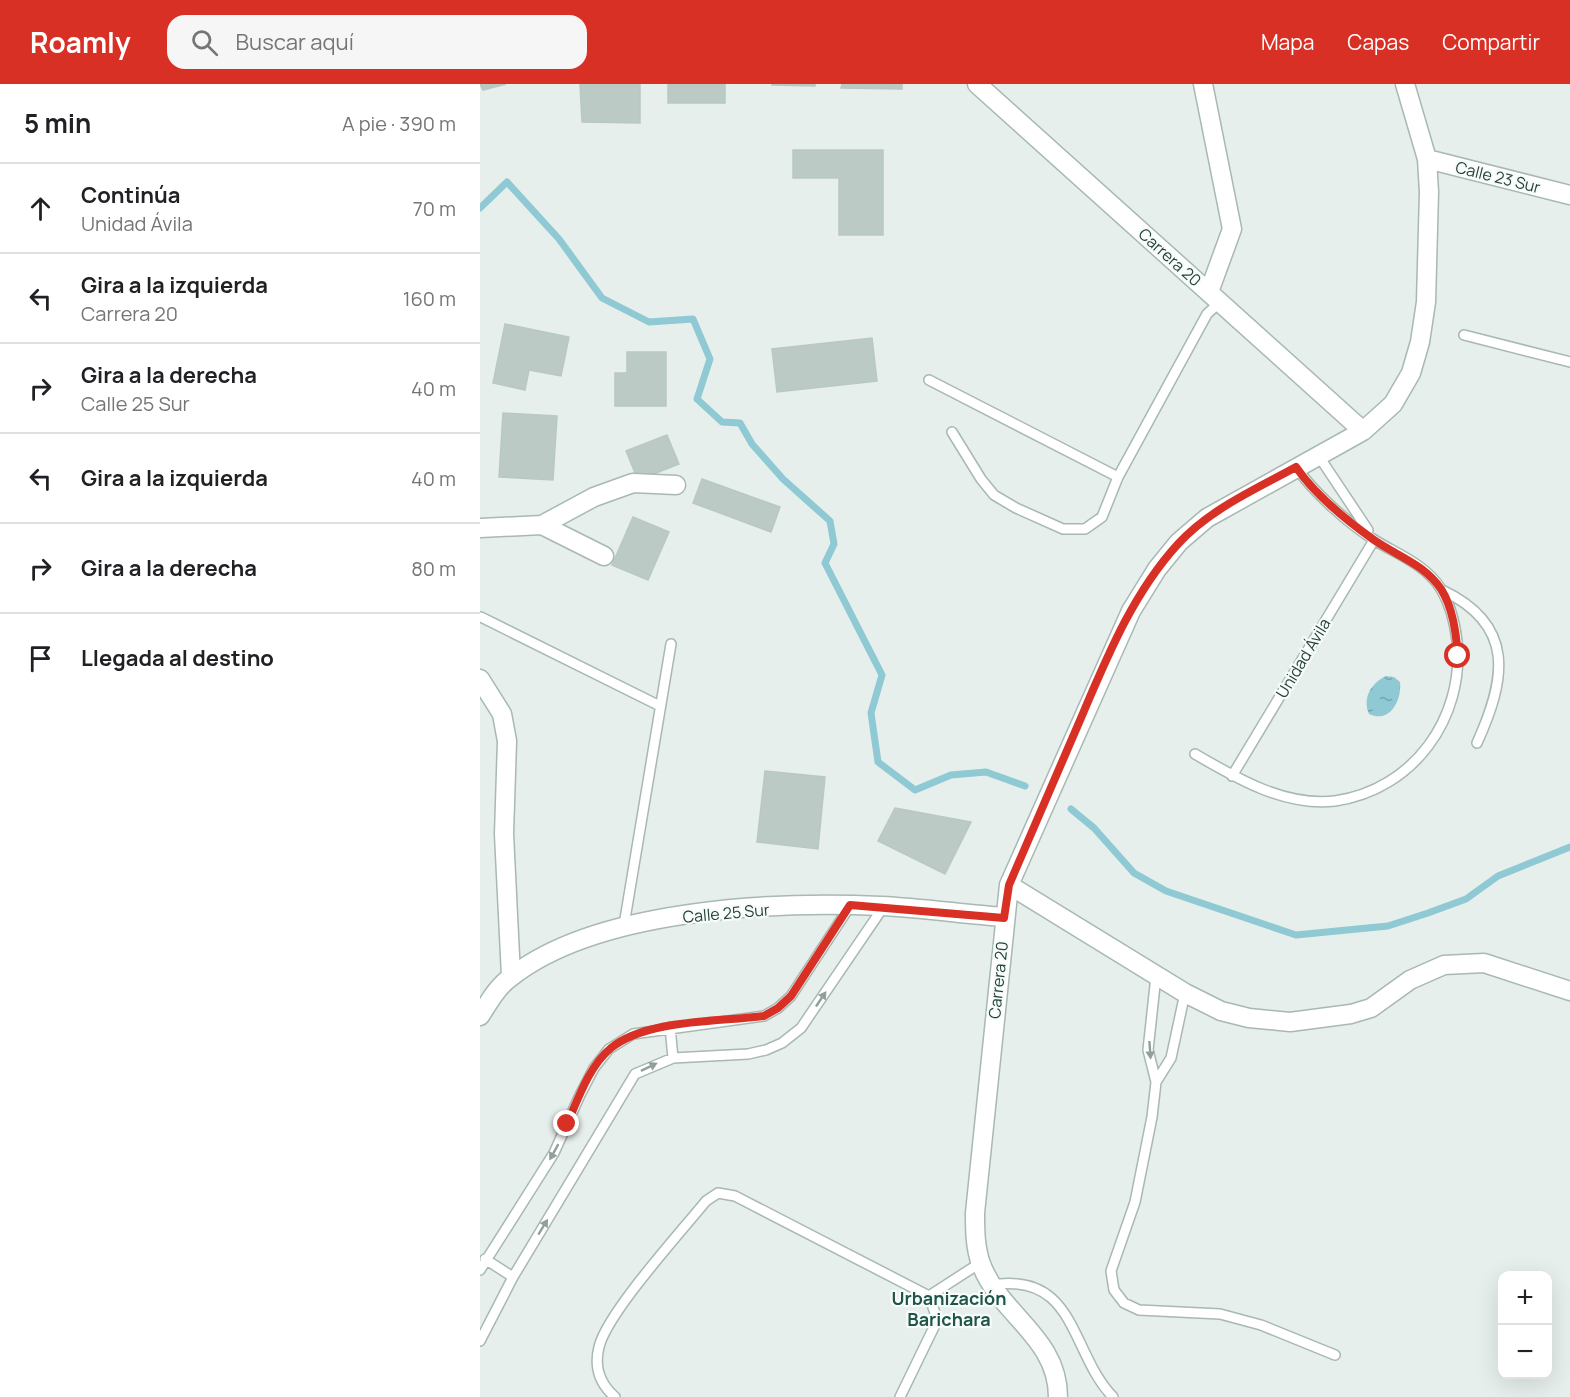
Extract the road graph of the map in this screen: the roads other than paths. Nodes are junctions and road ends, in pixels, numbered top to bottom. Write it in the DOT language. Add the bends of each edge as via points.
graph roads {
  1 [pos="977,84"];
  2 [pos="1203,84"];
  3 [pos="1405,84"];
  4 [pos="1427,159"];
  5 [pos="1570,195"];
  6 [pos="1214,297"];
  7 [pos="1464,335"];
  8 [pos="1570,362"];
  9 [pos="929,380"];
  10 [pos="1363,431"];
  11 [pos="952,432"];
  12 [pos="1318,455"];
  13 [pos="1296,467"];
  14 [pos="1118,477"];
  15 [pos="676,485"];
  16 [pos="542,525"];
  17 [pos="480,528"];
  18 [pos="1374,540"];
  19 [pos="604,556"];
  20 [pos="1442,590"];
  21 [pos="481,617"];
  22 [pos="671,644"];
  23 [pos="480,679"];
  24 [pos="660,706"];
  25 [pos="1478,743"];
  26 [pos="1195,754"];
  27 [pos="1232,776"];
  28 [pos="1009,885"];
  29 [pos="850,905"];
  30 [pos="884,906"];
  31 [pos="1004,918"];
  32 [pos="624,925"];
  33 [pos="511,976"];
  34 [pos="1156,976"];
  35 [pos="1570,992"];
  36 [pos="1185,993"];
  37 [pos="480,1016"];
  38 [pos="670,1027"];
  39 [pos="673,1058"];
  40 [pos="1156,1082"];
  41 [pos="485,1259"];
  42 [pos="980,1263"];
  43 [pos="480,1270"];
  44 [pos="513,1277"];
  45 [pos="991,1285"];
  46 [pos="929,1296"];
  47 [pos="480,1341"];
  48 [pos="1335,1355"];
  49 [pos="615,1397"];
  50 [pos="900,1397"];
  51 [pos="1058,1397"];
  52 [pos="1113,1397"];
  1 -- 6 [label="street, Carrera 20"];
  2 -- 6 [label="street" via="1232,229"];
  3 -- 4 [label="street, Carrera 20"];
  4 -- 5 [label="street, Calle 23 Sur"];
  4 -- 10 [label="street, Carrera 20" via="1426,302 1420,342 1411,373 1393,404"];
  6 -- 10 [label="street, Carrera 20"];
  6 -- 14 [label="lane"];
  7 -- 8 [label="lane"];
  9 -- 14 [label="lane"];
  10 -- 12 [label="street, Carrera 20"];
  11 -- 14 [label="lane" via="994,495 1063,529 1085,529 1102,517"];
  12 -- 13 [label="street, Carrera 20"];
  12 -- 18 [label="lane"];
  13 -- 18 [label="lane" via="1309,486"];
  13 -- 28 [label="street, Carrera 20" via="1207,519 1179,542 1157,569 1131,610 1096,684"];
  15 -- 16 [label="street" via="633,483 594,497"];
  16 -- 17 [label="street"];
  16 -- 19 [label="street"];
  18 -- 20 [label="lane" via="1414,562"];
  18 -- 27 [label="lane, Unidad Ávila"];
  20 -- 25 [label="lane" via="1461,599 1481,617 1493,638 1499,662 1499,684 1492,711"];
  20 -- 27 [label="lane" via="1456,634 1457,676 1445,719 1417,760 1366,793 1334,801 1274,793"];
  21 -- 24 [label="lane"];
  22 -- 24 [label="lane"];
  23 -- 33 [label="street" via="502,714 507,741 504,834"];
  24 -- 32 [label="lane"];
  26 -- 27 [label="lane"];
  28 -- 31 [label="street, Carrera 20"];
  28 -- 34 [label="street"];
  29 -- 30 [label="street, Calle 25 Sur"];
  29 -- 32 [label="street, Calle 25 Sur" via="696,914"];
  29 -- 38 [label="lane" via="791,996 778,1008 764,1016"];
  30 -- 31 [label="street, Calle 25 Sur"];
  39 -- 30 [label="lane, one-way" via="748,1054 782,1043 801,1028"];
  31 -- 42 [label="street, Carrera 20" via="975,1213"];
  32 -- 33 [label="street, Calle 25 Sur" via="550,953"];
  33 -- 37 [label="street, Calle 25 Sur"];
  34 -- 36 [label="street"];
  34 -- 40 [label="lane, one-way" via="1148,1050"];
  35 -- 36 [label="street" via="1484,963 1444,965 1410,980 1371,1008 1290,1022 1221,1011"];
  36 -- 40 [label="lane" via="1171,1058"];
  38 -- 39 [label="lane"];
  38 -- 41 [label="lane, one-way" via="633,1034 609,1049 594,1068 554,1153"];
  44 -- 39 [label="lane, one-way" via="623,1090 635,1074"];
  40 -- 48 [label="lane" via="1145,1160 1111,1271 1114,1290 1124,1303 1139,1310 1220,1314 1261,1325"];
  41 -- 43 [label="lane"];
  41 -- 44 [label="lane"];
  42 -- 45 [label="street, Carrera 20"];
  42 -- 46 [label="lane"];
  44 -- 47 [label="lane"];
  45 -- 51 [label="street, Carrera 20" via="1047,1351 1056,1372"];
  45 -- 52 [label="lane" via="1023,1284 1061,1305"];
  46 -- 49 [label="lane" via="735,1196 718,1193 706,1201 609,1322 599,1347 597,1371"];
  46 -- 50 [label="lane" via="935,1313 934,1327"];
}
